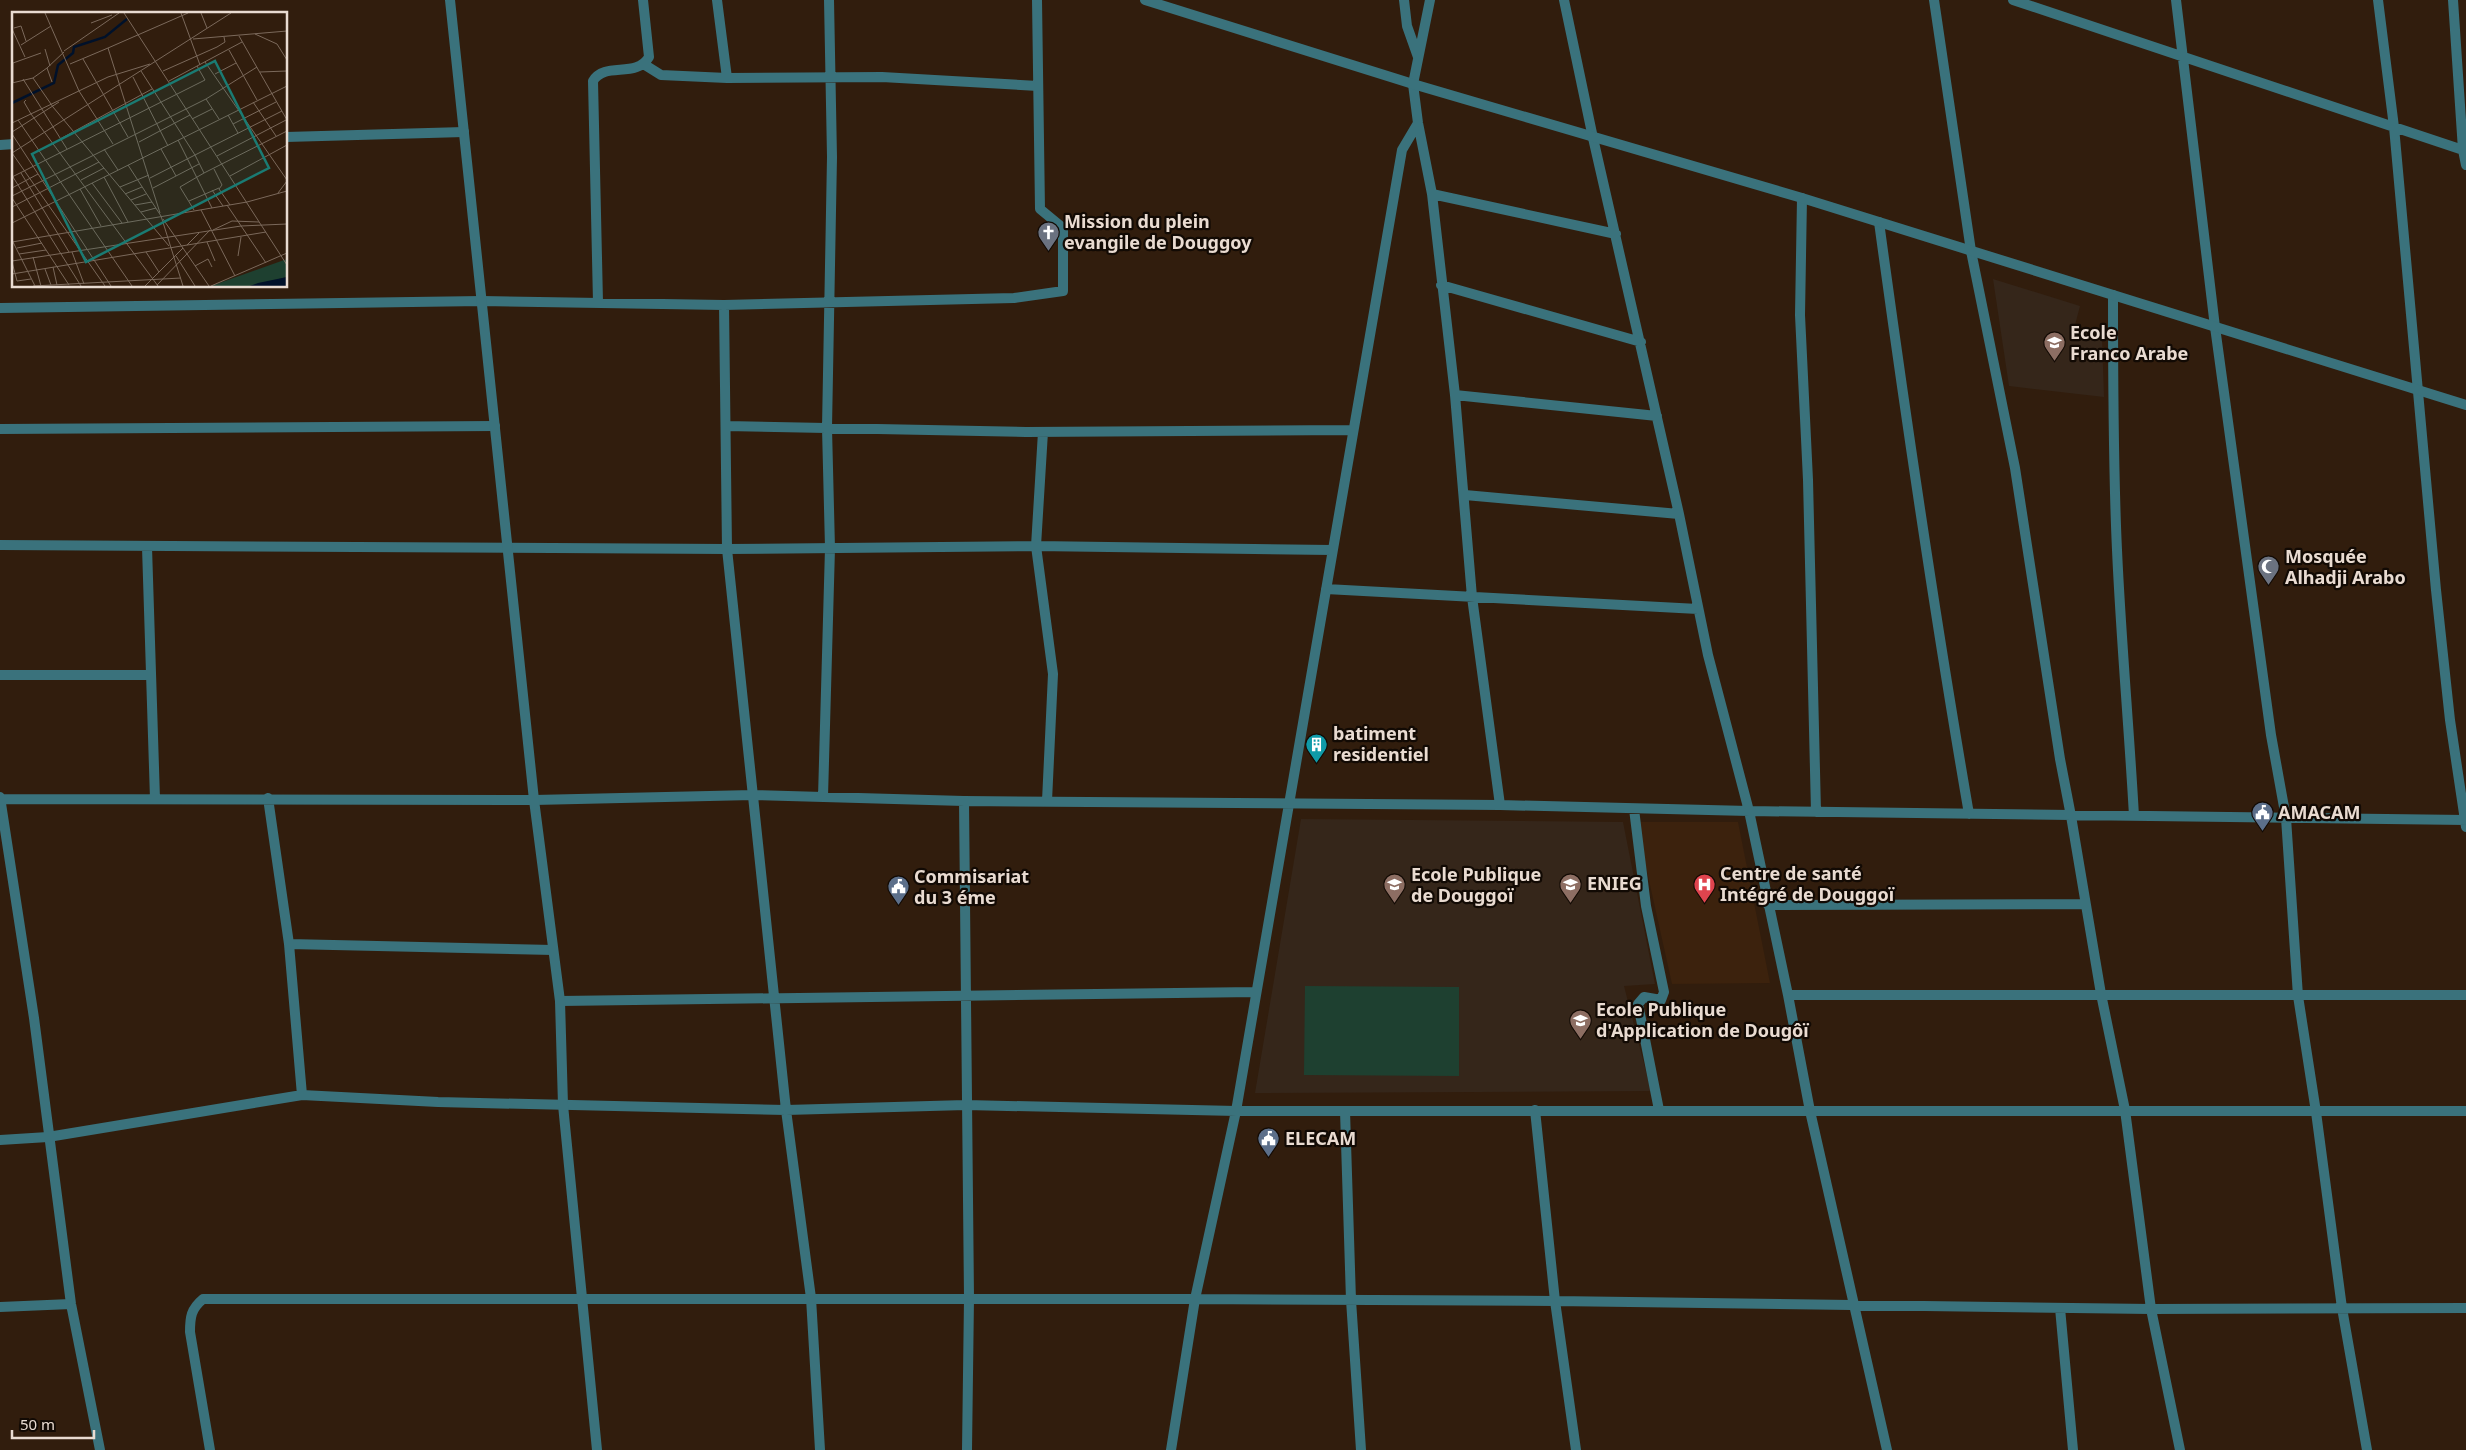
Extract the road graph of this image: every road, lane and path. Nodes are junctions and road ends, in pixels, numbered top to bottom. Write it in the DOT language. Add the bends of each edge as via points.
graph roads {
  1 [pos="450,0"];
  2 [pos="642,0"];
  3 [pos="717,0"];
  4 [pos="829,0"];
  5 [pos="1037,0"];
  6 [pos="1145,0"];
  7 [pos="1404,0"];
  8 [pos="1430,0"];
  9 [pos="1564,0"];
  10 [pos="1934,0"];
  11 [pos="2013,0"];
  12 [pos="2176,0"];
  13 [pos="2378,0"];
  14 [pos="2453,0"];
  15 [pos="2184,55"];
  16 [pos="1418,58"];
  17 [pos="645,65"];
  18 [pos="830,77"];
  19 [pos="728,78"];
  20 [pos="1413,84"];
  21 [pos="1038,86"];
  22 [pos="1418,123"];
  23 [pos="2394,127"];
  24 [pos="464,132"];
  25 [pos="288,137"];
  26 [pos="1592,138"];
  27 [pos="2465,151"];
  28 [pos="2466,165"];
  29 [pos="1432,194"];
  30 [pos="1802,198"];
  31 [pos="1879,222"];
  32 [pos="1616,234"];
  33 [pos="1970,251"];
  34 [pos="1441,285"];
  35 [pos="2114,296"];
  36 [pos="482,301"];
  37 [pos="598,302"];
  38 [pos="830,302"];
  39 [pos="724,305"];
  40 [pos="0,308"];
  41 [pos="2214,327"];
  42 [pos="1641,342"];
  43 [pos="2419,391"];
  44 [pos="1455,396"];
  45 [pos="2466,405"];
  46 [pos="1657,416"];
  47 [pos="495,426"];
  48 [pos="726,426"];
  49 [pos="827,428"];
  50 [pos="0,429"];
  51 [pos="1352,430"];
  52 [pos="1043,432"];
  53 [pos="1465,496"];
  54 [pos="1679,514"];
  55 [pos="0,545"];
  56 [pos="1036,546"];
  57 [pos="147,547"];
  58 [pos="509,547"];
  59 [pos="830,548"];
  60 [pos="727,549"];
  61 [pos="1332,550"];
  62 [pos="1326,589"];
  63 [pos="1472,597"];
  64 [pos="1698,609"];
  65 [pos="0,675"];
  66 [pos="150,675"];
  67 [pos="753,795"];
  68 [pos="823,797"];
  69 [pos="0,798"];
  70 [pos="268,798"];
  71 [pos="155,799"];
  72 [pos="534,800"];
  73 [pos="964,801"];
  74 [pos="1048,801"];
  75 [pos="1289,803"];
  76 [pos="1500,805"];
  77 [pos="1634,809"];
  78 [pos="1749,811"];
  79 [pos="1816,812"];
  80 [pos="1970,814"];
  81 [pos="2072,816"];
  82 [pos="2134,816"];
  83 [pos="2286,818"];
  84 [pos="2466,823"];
  85 [pos="2085,904"];
  86 [pos="1768,905"];
  87 [pos="289,944"];
  88 [pos="553,950"];
  89 [pos="1256,992"];
  90 [pos="2101,994"];
  91 [pos="1788,995"];
  92 [pos="2466,995"];
  93 [pos="965,996"];
  94 [pos="2298,996"];
  95 [pos="774,998"];
  96 [pos="560,1001"];
  97 [pos="302,1095"];
  98 [pos="563,1105"];
  99 [pos="966,1106"];
  100 [pos="786,1110"];
  101 [pos="1535,1110"];
  102 [pos="1659,1110"];
  103 [pos="2125,1110"];
  104 [pos="2466,1110"];
  105 [pos="1236,1111"];
  106 [pos="1345,1111"];
  107 [pos="1810,1111"];
  108 [pos="2316,1112"];
  109 [pos="48,1138"];
  110 [pos="0,1140"];
  111 [pos="811,1298"];
  112 [pos="969,1298"];
  113 [pos="1195,1299"];
  114 [pos="1351,1300"];
  115 [pos="584,1301"];
  116 [pos="1555,1301"];
  117 [pos="71,1304"];
  118 [pos="1852,1305"];
  119 [pos="0,1307"];
  120 [pos="2060,1308"];
  121 [pos="2342,1308"];
  122 [pos="2466,1308"];
  123 [pos="2151,1309"];
  124 [pos="100,1450"];
  125 [pos="210,1450"];
  126 [pos="597,1450"];
  127 [pos="820,1450"];
  128 [pos="967,1450"];
  129 [pos="1171,1450"];
  130 [pos="1361,1450"];
  131 [pos="1576,1450"];
  132 [pos="1887,1450"];
  133 [pos="2073,1450"];
  134 [pos="2180,1450"];
  135 [pos="2367,1450"];
  1 -- 24 [label="street"];
  2 -- 17 [label="street" via="649,58"];
  3 -- 19 [label="street"];
  4 -- 18 [label="street"];
  5 -- 21 [label="street"];
  6 -- 20 [label="street"];
  7 -- 16 [label="street" via="1407,26"];
  8 -- 16 [label="street"];
  9 -- 26 [label="street"];
  10 -- 33 [label="street"];
  11 -- 15 [label="street"];
  12 -- 15 [label="street"];
  13 -- 23 [label="street"];
  14 -- 27 [label="street"];
  15 -- 23 [label="street"];
  15 -- 41 [label="street"];
  16 -- 20 [label="street"];
  17 -- 19 [label="street" via="661,75"];
  17 -- 37 [label="street" via="637,69 604,72 594,81"];
  18 -- 19 [label="street"];
  18 -- 21 [label="street"];
  18 -- 38 [label="street"];
  20 -- 22 [label="street"];
  20 -- 26 [label="street"];
  21 -- 38 [label="street" via="1040,209 1063,228 1063,291 1014,298"];
  22 -- 29 [label="street"];
  22 -- 51 [label="street" via="1402,150"];
  23 -- 27 [label="street"];
  23 -- 43 [label="street"];
  24 -- 25 [label="street"];
  24 -- 36 [label="street"];
  26 -- 30 [label="street"];
  26 -- 32 [label="street"];
  27 -- 28 [label="street"];
  29 -- 32 [label="street"];
  29 -- 34 [label="street"];
  30 -- 31 [label="street"];
  30 -- 79 [label="street" via="1800,315 1808,480"];
  31 -- 33 [label="street"];
  31 -- 80 [label="street" via="1913,467"];
  32 -- 42 [label="street"];
  33 -- 35 [label="street"];
  33 -- 81 [label="street" via="2015,468 2058,750"];
  34 -- 42 [label="street"];
  34 -- 44 [label="street"];
  35 -- 41 [label="street"];
  35 -- 82 [label="street" via="2112,407 2116,551"];
  36 -- 37 [label="street"];
  36 -- 40 [label="street"];
  36 -- 47 [label="street"];
  37 -- 39 [label="street"];
  38 -- 39 [label="street"];
  38 -- 49 [label="street"];
  39 -- 48 [label="street"];
  41 -- 43 [label="street"];
  41 -- 83 [label="street" via="2271,735"];
  42 -- 46 [label="street"];
  43 -- 45 [label="street"];
  43 -- 84 [label="street" via="2450,720"];
  44 -- 46 [label="street"];
  44 -- 53 [label="street"];
  46 -- 54 [label="street"];
  47 -- 50 [label="street"];
  47 -- 58 [label="street"];
  48 -- 49 [label="street"];
  48 -- 60 [label="street"];
  49 -- 52 [label="street"];
  49 -- 59 [label="street"];
  51 -- 52 [label="street"];
  51 -- 61 [label="street"];
  52 -- 56 [label="street"];
  53 -- 54 [label="street"];
  53 -- 63 [label="street"];
  54 -- 64 [label="street"];
  55 -- 57 [label="street"];
  56 -- 59 [label="street"];
  56 -- 61 [label="street"];
  56 -- 74 [label="street" via="1053,674"];
  57 -- 58 [label="street"];
  57 -- 66 [label="street"];
  58 -- 60 [label="street"];
  58 -- 72 [label="street"];
  59 -- 60 [label="street"];
  59 -- 68 [label="street"];
  60 -- 67 [label="street"];
  61 -- 62 [label="street"];
  62 -- 63 [label="street"];
  62 -- 75 [label="street"];
  63 -- 64 [label="street"];
  63 -- 76 [label="street"];
  64 -- 78 [label="street"];
  65 -- 66 [label="street"];
  66 -- 71 [label="street"];
  67 -- 68 [label="street"];
  67 -- 72 [label="street"];
  67 -- 95 [label="street"];
  68 -- 73 [label="street"];
  69 -- 71 [label="street"];
  69 -- 109 [label="street" via="34,1018"];
  70 -- 71 [label="street"];
  70 -- 72 [label="street"];
  70 -- 87 [label="street"];
  72 -- 88 [label="street"];
  73 -- 74 [label="street"];
  73 -- 93 [label="street"];
  74 -- 75 [label="street"];
  75 -- 76 [label="street"];
  75 -- 89 [label="street"];
  76 -- 77 [label="street"];
  77 -- 78 [label="street"];
  77 -- 102 [label="street" via="1646,906 1664,992 1661,1000 1644,998 1638,1004"];
  78 -- 79 [label="street"];
  78 -- 86 [label="street"];
  79 -- 80 [label="street"];
  80 -- 81 [label="street"];
  81 -- 82 [label="street"];
  81 -- 85 [label="street"];
  82 -- 83 [label="street"];
  83 -- 84 [label="street"];
  83 -- 94 [label="street"];
  85 -- 86 [label="street"];
  85 -- 90 [label="street"];
  86 -- 91 [label="street"];
  87 -- 88 [label="street"];
  87 -- 97 [label="street"];
  88 -- 96 [label="street"];
  89 -- 93 [label="street"];
  89 -- 105 [label="street"];
  90 -- 91 [label="street"];
  90 -- 94 [label="street"];
  90 -- 103 [label="street"];
  91 -- 107 [label="street"];
  92 -- 94 [label="street"];
  93 -- 95 [label="street"];
  93 -- 99 [label="street"];
  94 -- 108 [label="street"];
  95 -- 96 [label="street"];
  95 -- 100 [label="street"];
  96 -- 98 [label="street"];
  97 -- 98 [label="street"];
  97 -- 109 [label="street"];
  98 -- 100 [label="street"];
  98 -- 115 [label="street"];
  99 -- 100 [label="street"];
  99 -- 105 [label="street"];
  99 -- 112 [label="street"];
  100 -- 111 [label="street"];
  101 -- 102 [label="street"];
  101 -- 106 [label="street"];
  101 -- 116 [label="street"];
  102 -- 107 [label="street"];
  103 -- 107 [label="street"];
  103 -- 108 [label="street"];
  103 -- 123 [label="street"];
  104 -- 108 [label="street"];
  105 -- 106 [label="street"];
  105 -- 113 [label="street"];
  106 -- 114 [label="street"];
  107 -- 118 [label="street"];
  108 -- 121 [label="street"];
  109 -- 110 [label="street"];
  109 -- 117 [label="street"];
  111 -- 112 [label="street"];
  111 -- 115 [label="street"];
  111 -- 127 [label="street"];
  112 -- 113 [label="street"];
  112 -- 128 [label="street"];
  113 -- 114 [label="street"];
  113 -- 129 [label="street"];
  114 -- 116 [label="street"];
  114 -- 130 [label="street"];
  115 -- 125 [label="street" via="203,1299 190,1314 190,1332"];
  115 -- 126 [label="street"];
  116 -- 118 [label="street"];
  116 -- 131 [label="street"];
  117 -- 119 [label="street"];
  117 -- 124 [label="street"];
  118 -- 120 [label="street"];
  118 -- 132 [label="street"];
  120 -- 123 [label="street"];
  120 -- 133 [label="street"];
  121 -- 122 [label="street"];
  121 -- 123 [label="street"];
  121 -- 135 [label="street"];
  123 -- 134 [label="street"];
}
